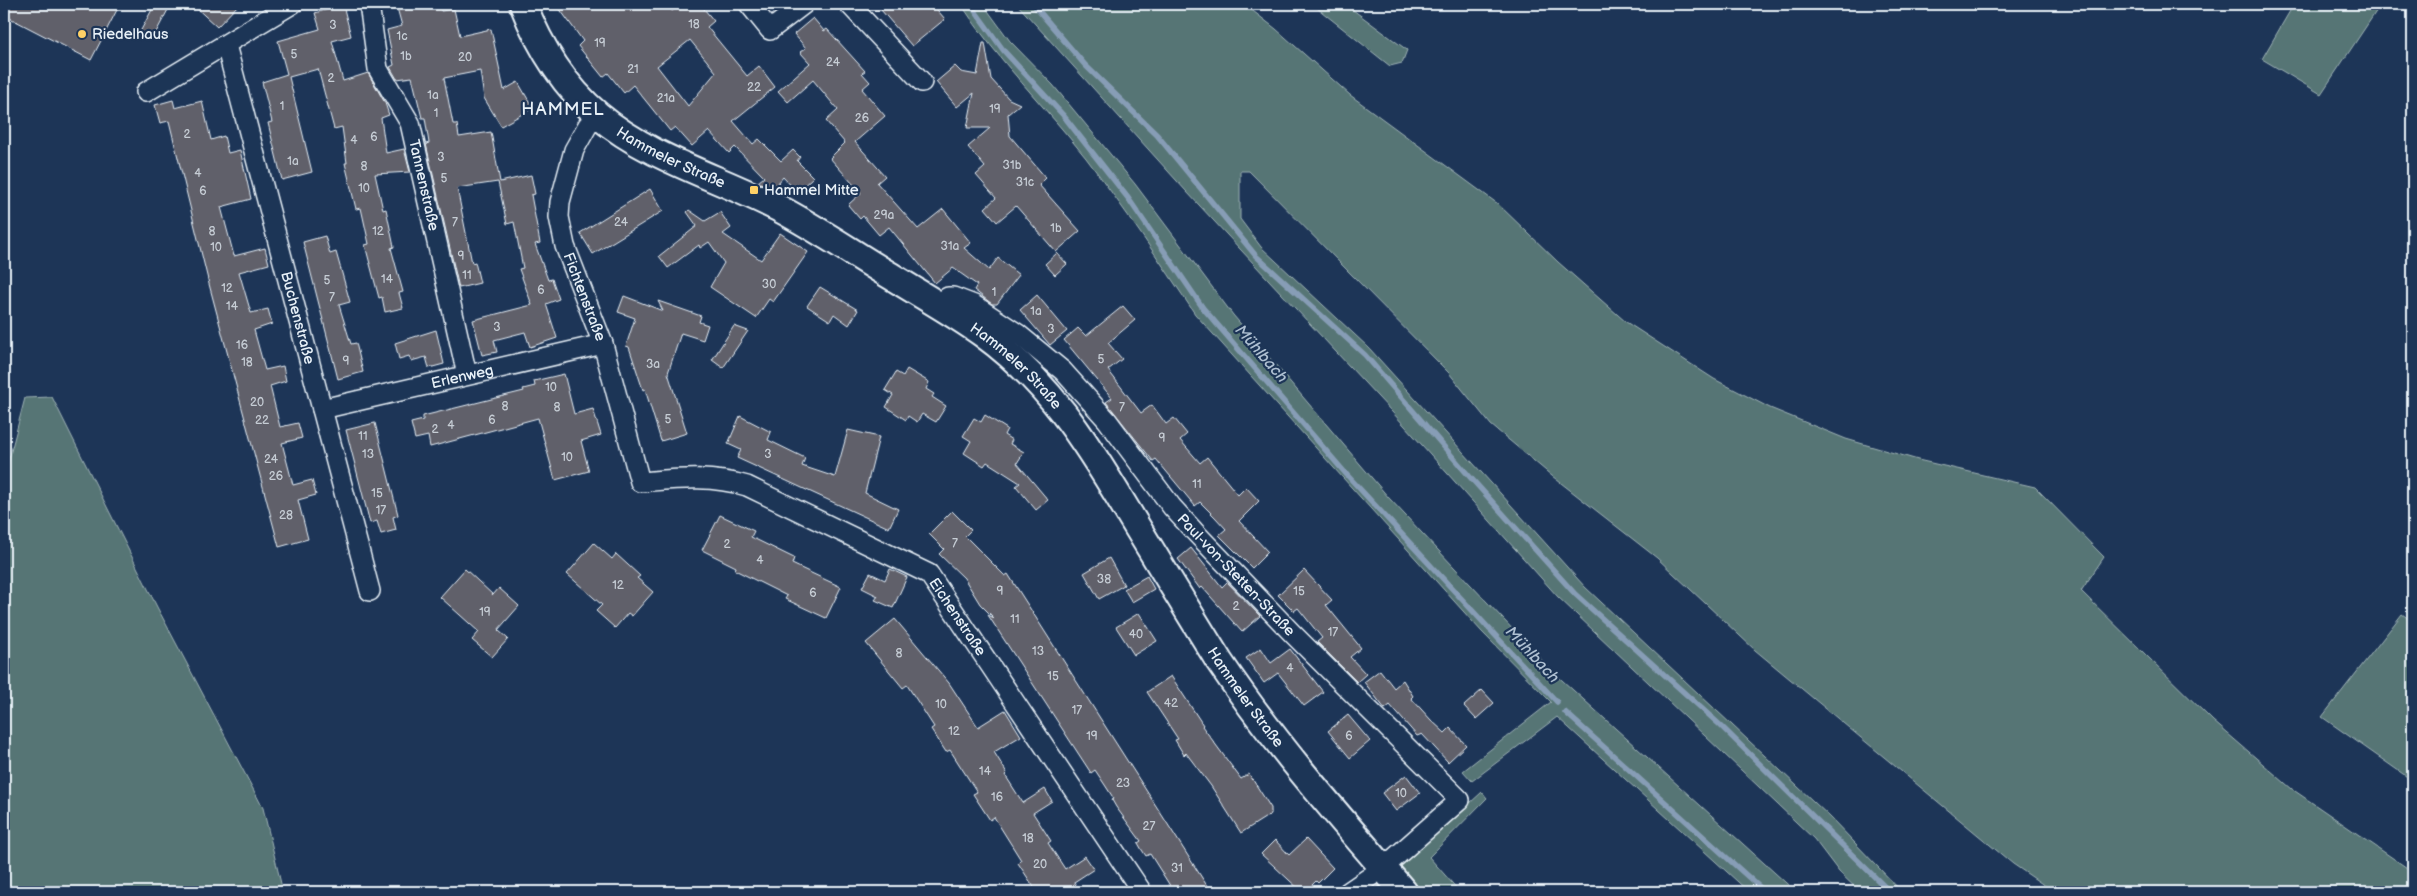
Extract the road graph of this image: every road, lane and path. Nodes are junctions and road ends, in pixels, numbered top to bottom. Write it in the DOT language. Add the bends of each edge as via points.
graph roads {
  1 [pos="292,4"];
  2 [pos="368,4"];
  3 [pos="523,4"];
  4 [pos="749,4"];
  5 [pos="804,4"];
  6 [pos="849,4"];
  7 [pos="226,45"];
  8 [pos="922,82"];
  9 [pos="146,92"];
  10 [pos="597,115"];
  11 [pos="937,305"];
  12 [pos="603,344"];
  13 [pos="466,374"];
  14 [pos="322,409"];
  15 [pos="640,482"];
  16 [pos="370,591"];
  17 [pos="1383,868"];
  18 [pos="1142,892"];
  19 [pos="1348,892"];
  20 [pos="1404,892"];
  1 -- 7 [label="street"];
  2 -- 13 [label="street, Tannenstraße" via="378,69 410,123"];
  3 -- 10 [label="main road, Hammeler Straße" via="556,68"];
  4 -- 5 [label="street" via="770,30"];
  6 -- 8 [label="street"];
  7 -- 9 [label="street"];
  7 -- 14 [label="street, Buchenstraße"];
  10 -- 11 [label="main road, Hammeler Straße" via="662,154 806,224"];
  10 -- 12 [label="street, Fichtenstraße" via="574,150 560,202 560,217 565,246"];
  11 -- 17 [label="main road, Hammeler Straße" via="982,333 1005,352 1064,411 1236,685"];
  11 -- 17 [label="street, Paul-von-Stetten-Straße" via="948,297 974,305 1018,334 1063,371 1194,531 1460,800"];
  12 -- 13 [label="street, Erlenweg"];
  12 -- 15 [label="street, Fichtenstraße"];
  13 -- 14 [label="street, Erlenweg"];
  14 -- 16 [label="street, Buchenstraße"];
  15 -- 18 [label="street, Eichenstraße" via="697,477 728,480 747,486 928,574"];
  17 -- 19 [label="street"];
  17 -- 20 [label="main road, Hammeler Straße"];
}
